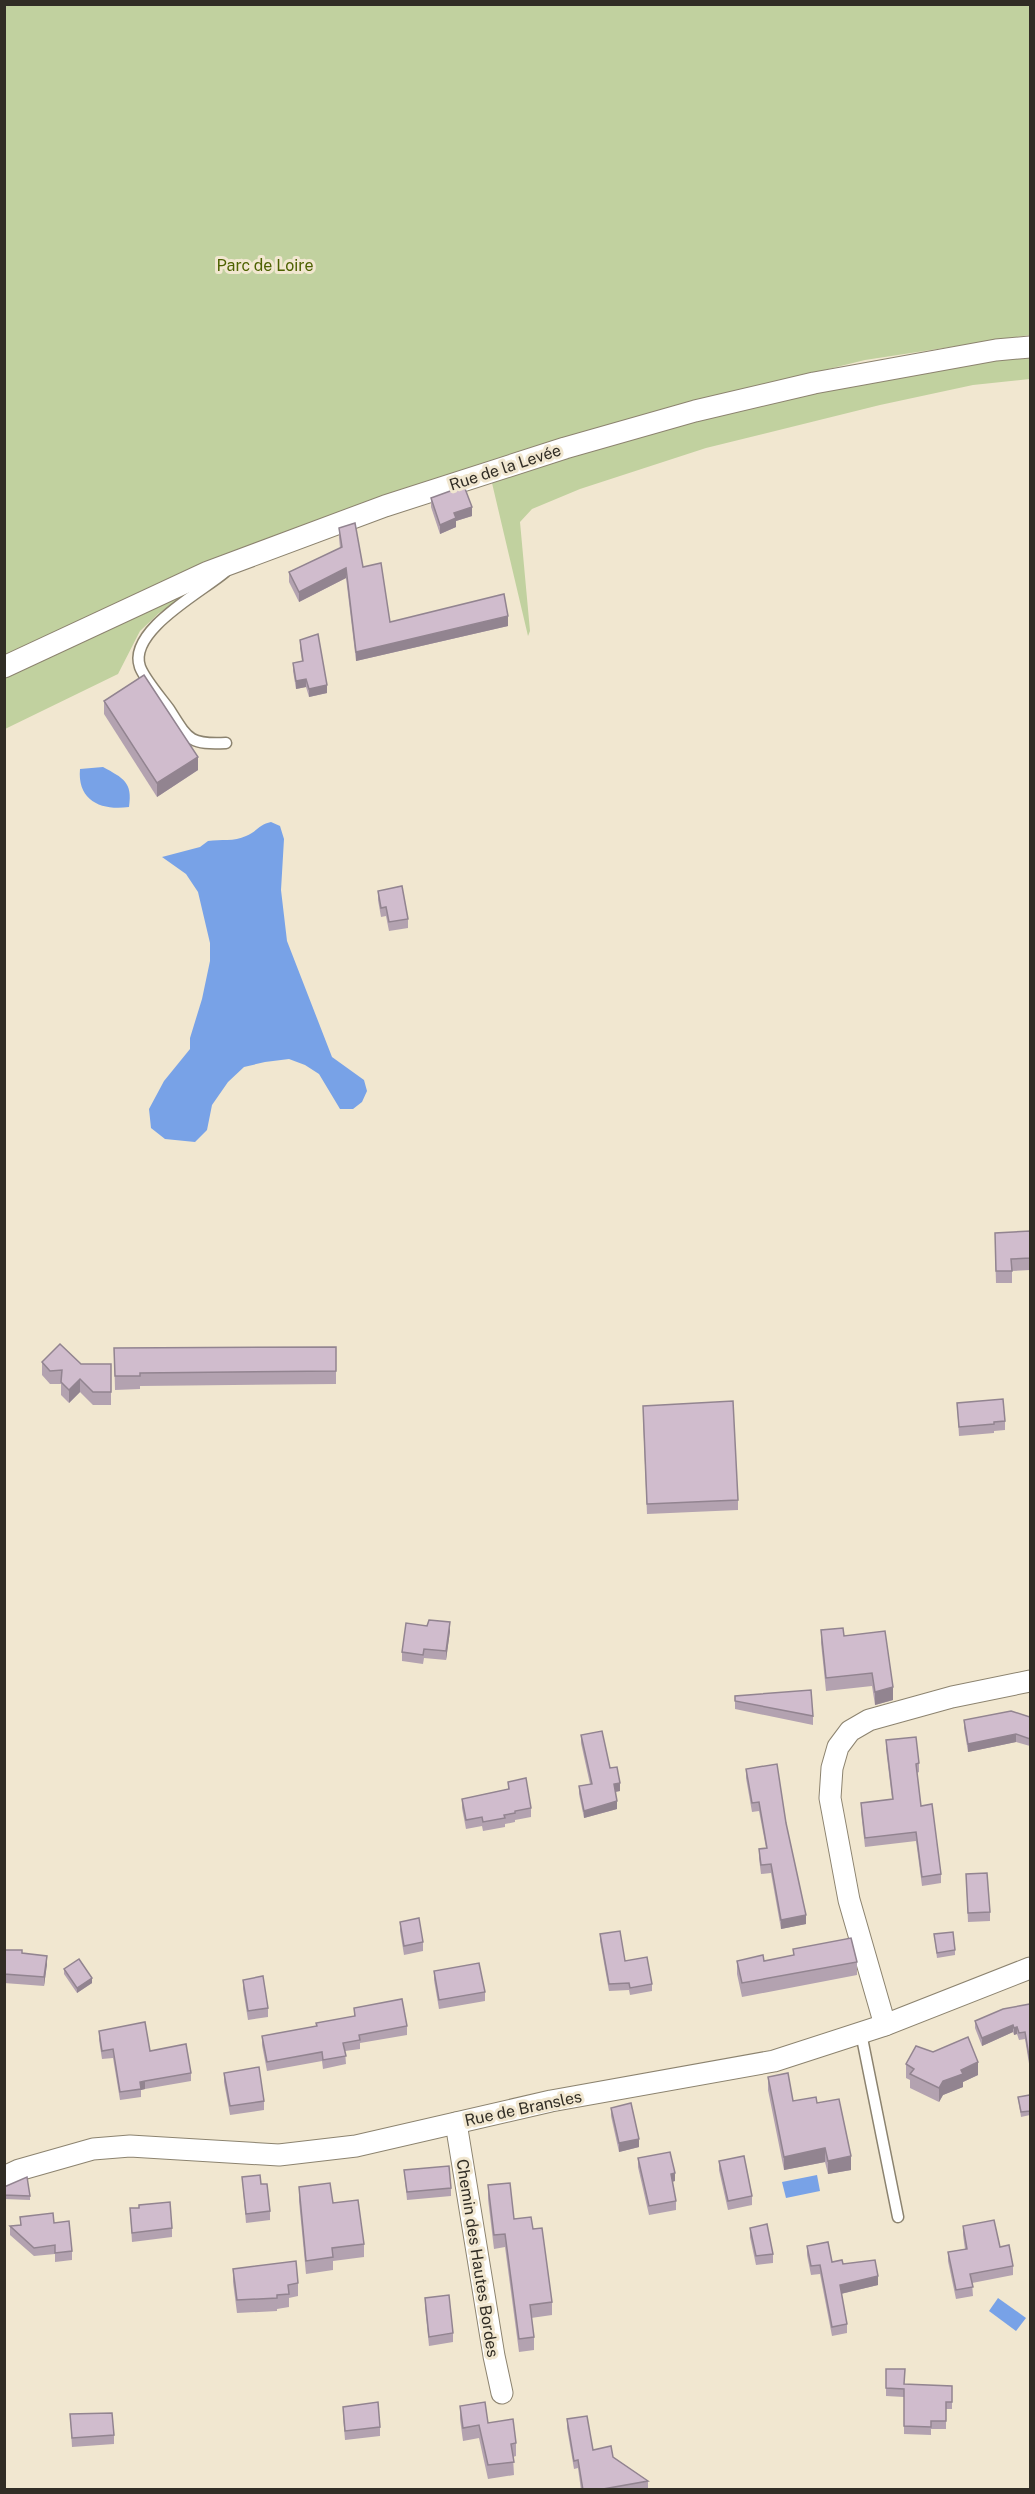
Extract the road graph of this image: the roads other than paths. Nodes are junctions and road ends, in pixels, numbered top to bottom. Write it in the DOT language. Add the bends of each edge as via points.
graph roads {
  1 [pos="1030,347"];
  2 [pos="238,561"];
  3 [pos="4,667"];
  4 [pos="226,743"];
  5 [pos="1030,1681"];
  6 [pos="1030,1968"];
  7 [pos="885,2025"];
  8 [pos="861,2033"];
  9 [pos="456,2123"];
  10 [pos="4,2177"];
  11 [pos="898,2217"];
  12 [pos="502,2393"];
  1 -- 2 [label="street, Rue de la Levée" via="814,383 695,411 385,506"];
  2 -- 3 [label="street, Rue de la Levée"];
  2 -- 4 [label="lane" via="166,614 140,647 140,666 188,739"];
  5 -- 7 [label="street" via="869,1720 850,1731 838,1747 830,1798 849,1900"];
  6 -- 7 [label="street, Rue de Bransles"];
  7 -- 8 [label="street, Rue de Bransles"];
  8 -- 9 [label="street, Rue de Bransles" via="774,2061 551,2101"];
  8 -- 11 [label="lane"];
  9 -- 10 [label="street, Rue de Bransles" via="356,2146 279,2156 130,2146 93,2149"];
  9 -- 12 [label="street, Chemin des Hautes Bordes"];
}
